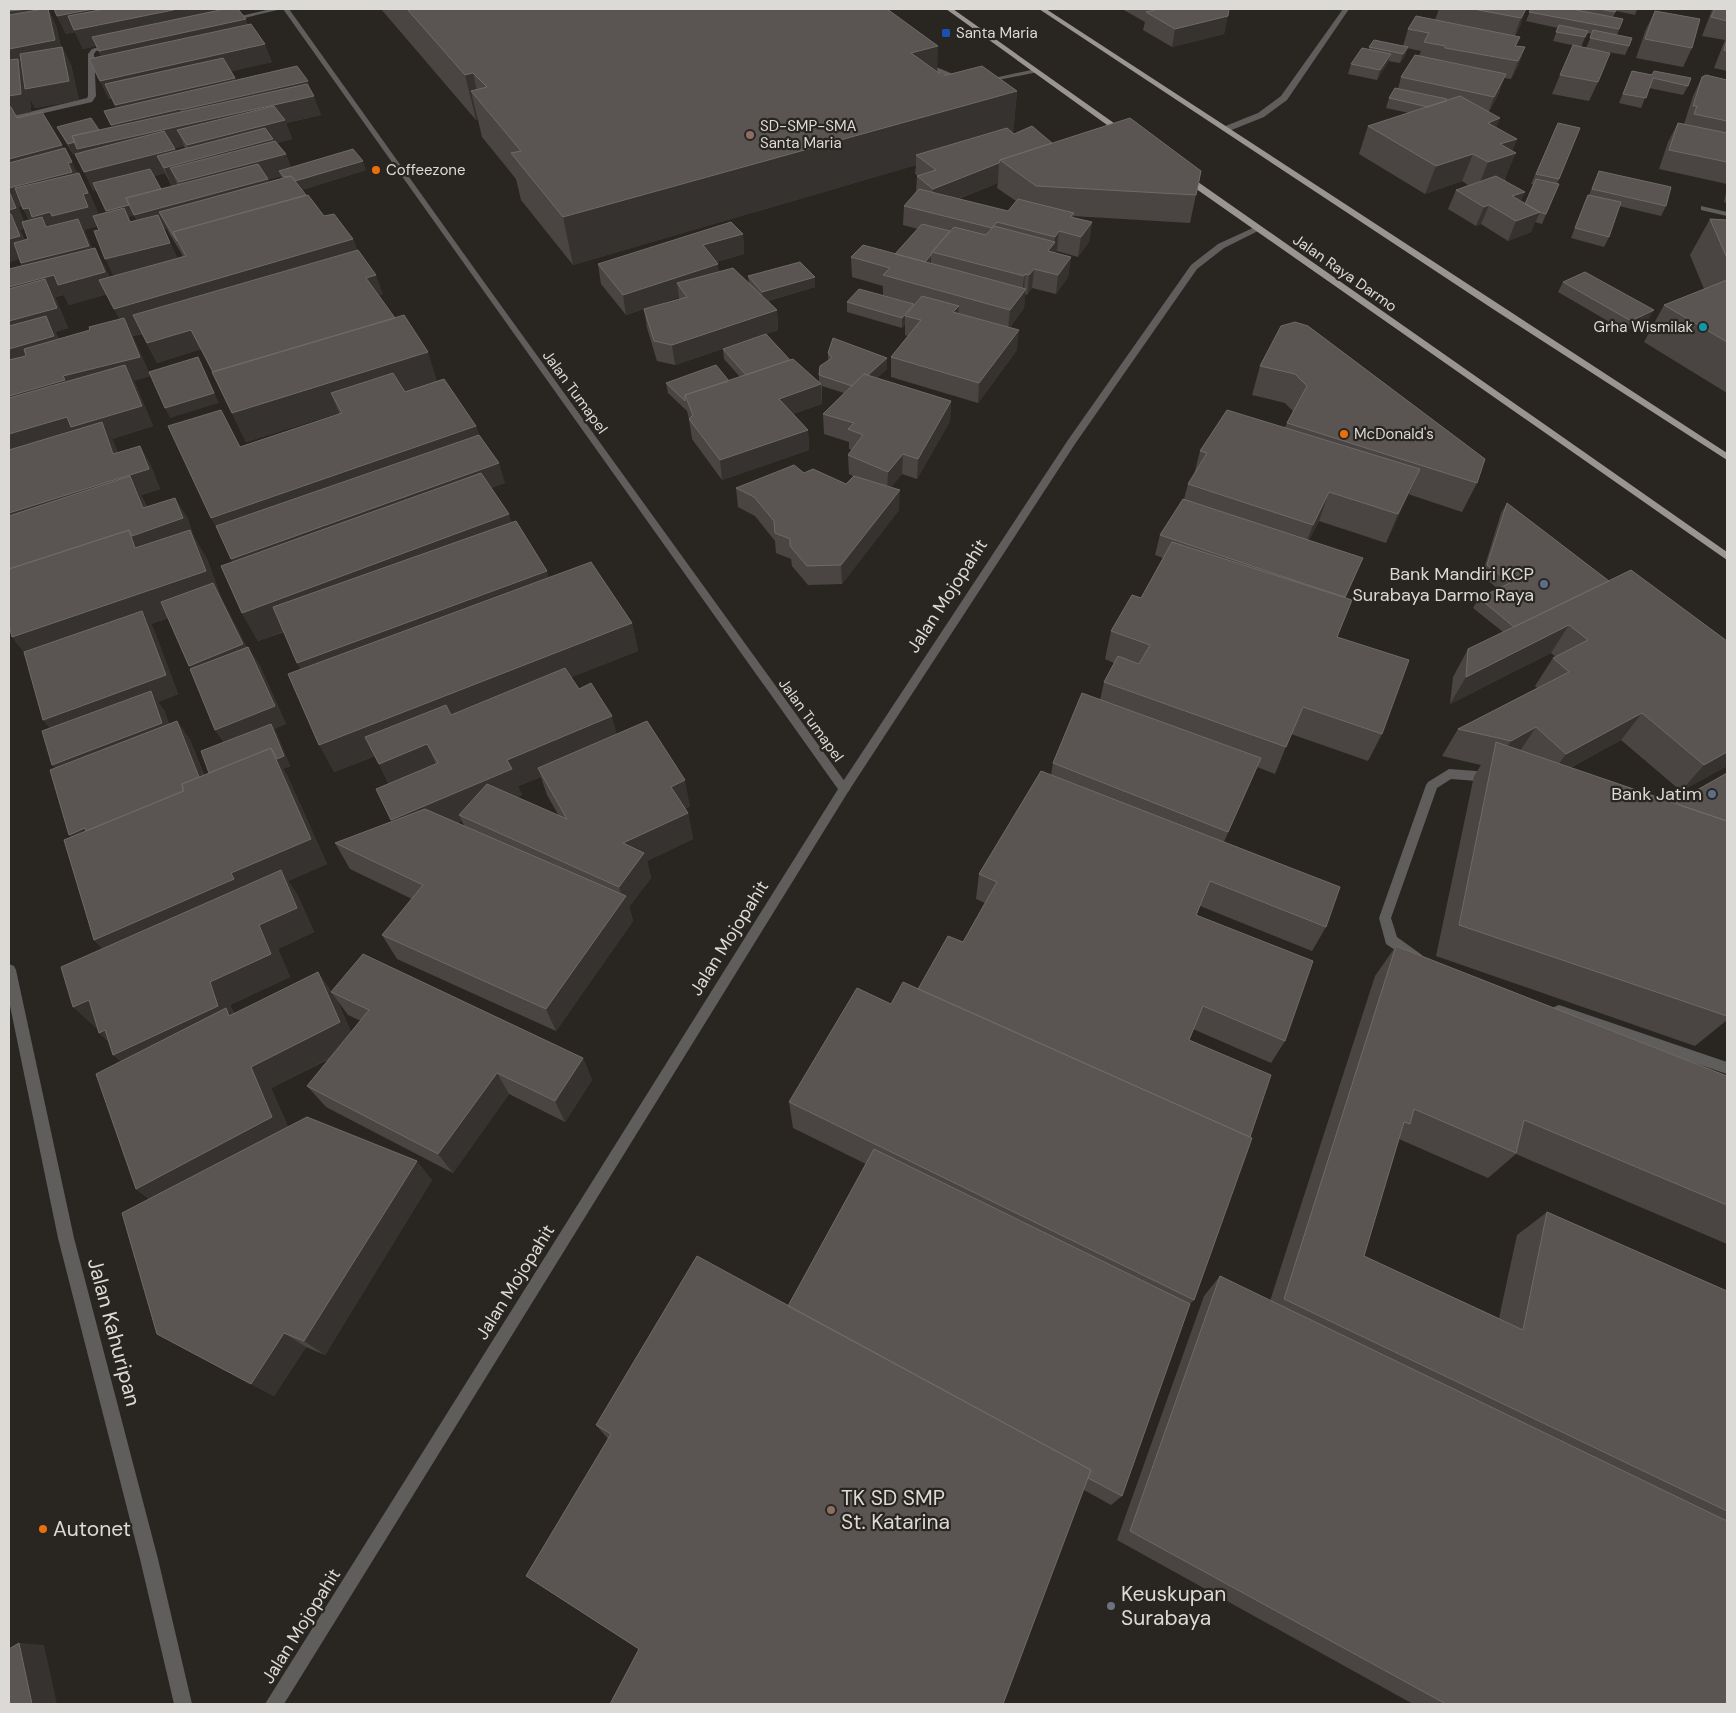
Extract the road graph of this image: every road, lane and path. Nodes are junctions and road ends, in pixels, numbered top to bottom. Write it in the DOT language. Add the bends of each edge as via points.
graph roads {
  1 [pos="279,9"];
  2 [pos="286,9"];
  3 [pos="949,9"];
  4 [pos="1042,9"];
  5 [pos="1346,9"];
  6 [pos="216,23"];
  7 [pos="122,43"];
  8 [pos="918,60"];
  9 [pos="1036,71"];
  10 [pos="9,118"];
  11 [pos="1226,129"];
  12 [pos="1131,138"];
  13 [pos="1179,172"];
  14 [pos="1704,208"];
  15 [pos="1727,214"];
  16 [pos="1258,229"];
  17 [pos="1727,457"];
  18 [pos="1727,557"];
  19 [pos="1499,780"];
  20 [pos="844,789"];
  21 [pos="1426,965"];
  22 [pos="9,970"];
  23 [pos="1548,1007"];
  24 [pos="1727,1068"];
  25 [pos="183,1704"];
  26 [pos="274,1704"];
  1 -- 6 [label="street"];
  2 -- 20 [label="street, Jalan Tumapel"];
  3 -- 9 [label="main road"];
  4 -- 11 [label="main road"];
  5 -- 11 [label="street" via="1284,98 1261,115"];
  7 -- 10 [label="street" via="91,54 92,96 89,100"];
  8 -- 9 [label="street" via="954,78 971,81 1001,79"];
  9 -- 12 [label="main road"];
  11 -- 17 [label="main road"];
  13 -- 16 [label="main road, Jalan Raya Darmo"];
  14 -- 15 [label="street"];
  16 -- 18 [label="main road, Jalan Raya Darmo"];
  16 -- 20 [label="street, Jalan Mojopahit" via="1222,246 1194,267 1070,442"];
  19 -- 21 [label="street" via="1490,776 1449,774 1432,785 1385,918 1391,940"];
  20 -- 26 [label="street, Jalan Mojopahit"];
  22 -- 25 [label="street, Jalan Kahuripan" via="66,1238 147,1550"];
  23 -- 24 [label="street"];
}
